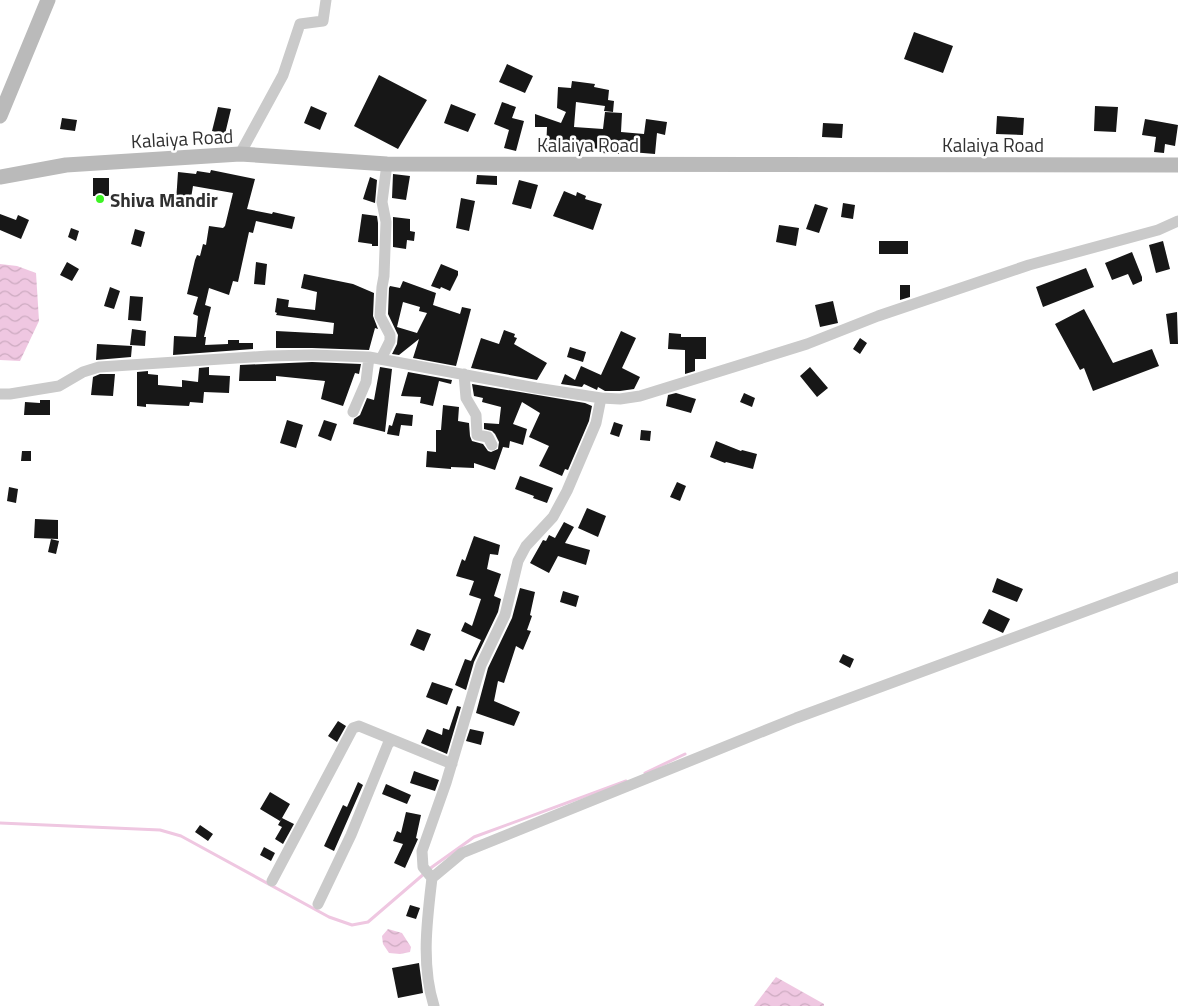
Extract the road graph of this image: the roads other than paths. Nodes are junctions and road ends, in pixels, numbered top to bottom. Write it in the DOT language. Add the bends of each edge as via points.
graph roads {
  1 [pos="48,0"];
  2 [pos="326,0"];
  3 [pos="0,116"];
  4 [pos="240,154"];
  5 [pos="387,164"];
  6 [pos="1178,165"];
  7 [pos="0,177"];
  8 [pos="1178,221"];
  9 [pos="369,357"];
  10 [pos="381,359"];
  11 [pos="464,374"];
  12 [pos="0,394"];
  13 [pos="601,398"];
  14 [pos="353,412"];
  15 [pos="492,445"];
  16 [pos="1178,577"];
  17 [pos="392,740"];
  18 [pos="452,764"];
  19 [pos="428,873"];
  20 [pos="272,881"];
  21 [pos="318,904"];
  22 [pos="434,1006"];
  1 -- 3 [label="main road"];
  2 -- 4 [label="street" via="323,21 300,24 283,75"];
  4 -- 5 [label="main road, Kalaiya Road"];
  4 -- 7 [label="main road, Kalaiya Road" via="66,165"];
  5 -- 6 [label="main road, Kalaiya Road"];
  5 -- 10 [label="street" via="382,202 386,222 380,316 390,341"];
  8 -- 13 [label="street" via="1158,230 1029,265 878,316 807,344 672,387 630,398"];
  9 -- 10 [label="street"];
  9 -- 12 [label="street" via="268,356 99,367 83,372 60,386"];
  9 -- 14 [label="street" via="366,382"];
  10 -- 11 [label="street"];
  11 -- 13 [label="street"];
  11 -- 15 [label="street" via="466,398 476,415 477,435 488,437"];
  13 -- 18 [label="street" via="596,423 567,490 552,517 526,546 518,561 505,615 481,665"];
  16 -- 19 [label="street" via="796,718 462,853"];
  17 -- 18 [label="street"];
  17 -- 20 [label="street" via="360,726 353,728"];
  17 -- 21 [label="street"];
  18 -- 19 [label="street" via="422,851"];
  19 -- 22 [label="street" via="426,959 428,989"];
}
